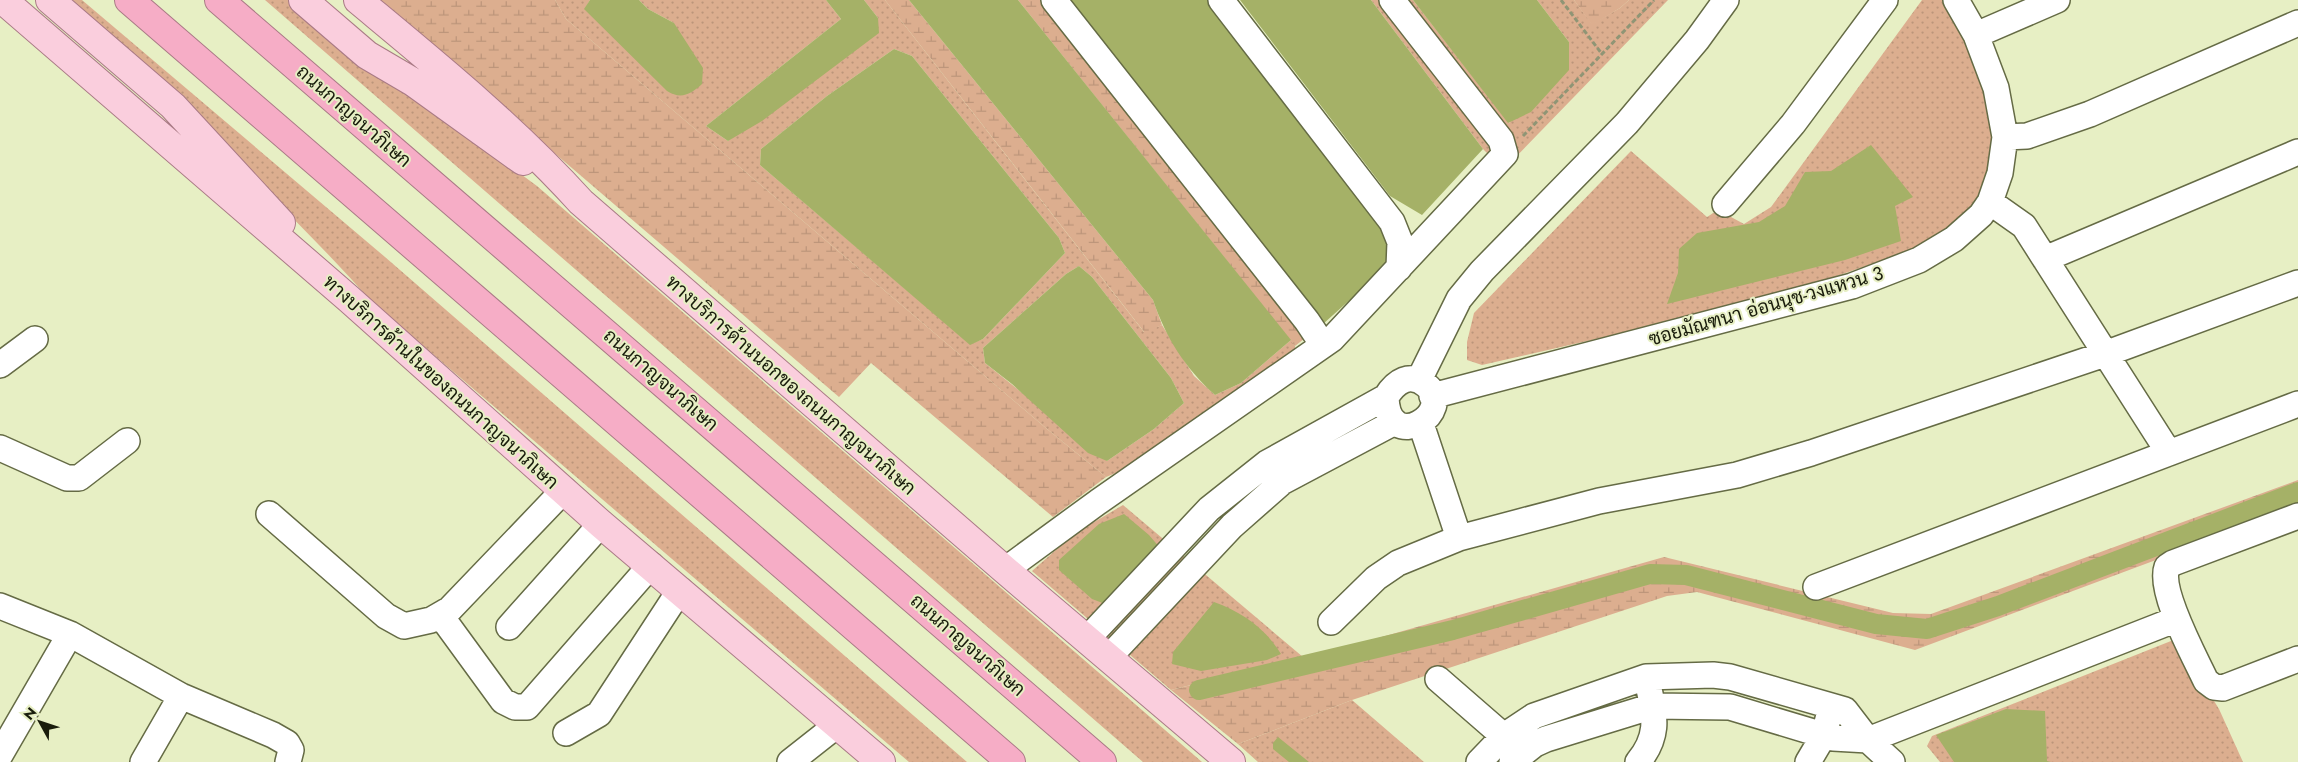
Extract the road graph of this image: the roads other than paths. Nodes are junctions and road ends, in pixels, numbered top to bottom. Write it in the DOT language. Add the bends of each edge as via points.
graph roads {
  1 [pos="3,0"];
  2 [pos="50,0"];
  3 [pos="129,0"];
  4 [pos="219,0"];
  5 [pos="303,0"];
  6 [pos="358,0"];
  7 [pos="1054,0"];
  8 [pos="1221,0"];
  9 [pos="1392,0"];
  10 [pos="1726,0"];
  11 [pos="1885,0"];
  12 [pos="1956,0"];
  13 [pos="2057,0"];
  14 [pos="2298,23"];
  15 [pos="389,26"];
  16 [pos="1976,35"];
  17 [pos="367,54"];
  18 [pos="2006,138"];
  19 [pos="2298,152"];
  20 [pos="581,202"];
  21 [pos="1990,202"];
  22 [pos="1725,204"];
  23 [pos="2045,259"];
  24 [pos="1399,268"];
  25 [pos="2298,283"];
  26 [pos="349,299"];
  27 [pos="35,340"];
  28 [pos="1323,345"];
  29 [pos="2105,354"];
  30 [pos="0,365"];
  31 [pos="1426,388"];
  32 [pos="1386,397"];
  33 [pos="2298,404"];
  34 [pos="1395,422"];
  35 [pos="1421,424"];
  36 [pos="127,441"];
  37 [pos="0,448"];
  38 [pos="2169,453"];
  39 [pos="564,490"];
  40 [pos="269,514"];
  41 [pos="2298,516"];
  42 [pos="601,524"];
  43 [pos="1459,538"];
  44 [pos="651,565"];
  45 [pos="1005,570"];
  46 [pos="1816,587"];
  47 [pos="680,590"];
  48 [pos="0,606"];
  49 [pos="441,616"];
  50 [pos="2177,619"];
  51 [pos="1331,622"];
  52 [pos="509,627"];
  53 [pos="70,634"];
  54 [pos="1087,639"];
  55 [pos="1109,657"];
  56 [pos="2298,659"];
  57 [pos="1646,677"];
  58 [pos="1438,679"];
  59 [pos="181,696"];
  60 [pos="1652,706"];
  61 [pos="1832,706"];
  62 [pos="837,725"];
  63 [pos="566,733"];
  64 [pos="1824,735"];
  65 [pos="1504,736"];
  66 [pos="1868,740"];
  67 [pos="0,755"];
  68 [pos="1517,758"];
  69 [pos="143,762"];
  70 [pos="288,762"];
  71 [pos="790,762"];
  72 [pos="881,762"];
  73 [pos="1011,762"];
  74 [pos="1102,762"];
  75 [pos="1231,762"];
  76 [pos="1479,762"];
  77 [pos="1638,762"];
  78 [pos="1808,762"];
  79 [pos="1892,762"];
  1 -- 26 [label="main road, ทางบริการด้านในของถนนกาญจนาภิเษก"];
  2 -- 26 [label="main road" via="173,106"];
  3 -- 73 [label="highway"];
  4 -- 74 [label="highway, ถนนกาญจนาภิเษก"];
  5 -- 17 [label="main road"];
  6 -- 15 [label="main road, ทางบริการด้านนอกของถนนกาญจนาภิเษก"];
  7 -- 28 [label="street"];
  8 -- 24 [label="street" via="1392,222 1400,242"];
  9 -- 24 [label="street" via="1501,140 1505,154"];
  10 -- 31 [label="street" via="1627,123 1482,271 1459,300"];
  11 -- 22 [label="street" via="1792,124"];
  12 -- 16 [label="street, ซอยมัณฑนา อ่อนนุช-วงแหวน 3"];
  13 -- 16 [label="street"];
  14 -- 18 [label="street" via="2090,114 2027,136"];
  15 -- 17 [label="main road" via="396,46 389,56 381,59"];
  15 -- 20 [label="main road, ทางบริการด้านนอกของถนนกาญจนาภิเษก" via="479,100 546,163"];
  16 -- 18 [label="street, ซอยมัณฑนา อ่อนนุช-วงแหวน 3" via="1996,88"];
  17 -- 20 [label="main road" via="413,82"];
  18 -- 21 [label="street, ซอยมัณฑนา อ่อนนุช-วงแหวน 3" via="2000,173"];
  19 -- 23 [label="street"];
  20 -- 45 [label="main road, ทางบริการด้านนอกของถนนกาญจนาภิเษก"];
  21 -- 23 [label="street" via="2024,226"];
  21 -- 31 [label="street, ซอยมัณฑนา อ่อนนุช-วงแหวน 3" via="1981,215 1954,239 1919,260 1852,286"];
  23 -- 29 [label="street"];
  24 -- 28 [label="street"];
  25 -- 29 [label="street"];
  26 -- 39 [label="main road, ทางบริการด้านในของถนนกาญจนาภิเษก"];
  27 -- 30 [label="street"];
  28 -- 45 [label="street"];
  29 -- 38 [label="street"];
  29 -- 43 [label="street" via="1811,454 1737,475 1599,501"];
  31 -- 32 [label="street, ซอยมัณฑนา อ่อนนุช-วงแหวน 3" via="1405,378 1393,385"];
  31 -- 35 [label="street" via="1434,401 1431,415"];
  32 -- 34 [label="street" via="1387,410"];
  32 -- 54 [label="street, ซอยมัณฑนา อ่อนนุช-วงแหวน 3" via="1267,463 1209,509"];
  33 -- 38 [label="street"];
  34 -- 35 [label="street" via="1407,427"];
  34 -- 55 [label="street" via="1282,482 1232,526"];
  35 -- 43 [label="street"];
  36 -- 37 [label="street" via="79,478 67,478"];
  38 -- 46 [label="street"];
  39 -- 42 [label="main road, ทางบริการด้านในของถนนกาญจนาภิเษก"];
  39 -- 49 [label="street" via="483,577"];
  40 -- 49 [label="street" via="386,616 404,626"];
  41 -- 50 [label="street" via="2169,565 2166,583"];
  42 -- 44 [label="main road, ทางบริการด้านในของถนนกาญจนาภิเษก"];
  42 -- 52 [label="street"];
  43 -- 51 [label="street" via="1398,563 1376,578"];
  44 -- 47 [label="main road, ทางบริการด้านในของถนนกาญจนาภิเษก"];
  44 -- 49 [label="street" via="527,707 515,707 503,701"];
  45 -- 54 [label="main road, ทางบริการด้านนอกของถนนกาญจนาภิเษก"];
  47 -- 62 [label="main road, ทางบริการด้านในของถนนกาญจนาภิเษก"];
  47 -- 63 [label="street" via="599,714"];
  48 -- 53 [label="street"];
  50 -- 56 [label="street" via="2206,681 2217,688"];
  50 -- 66 [label="street"];
  53 -- 59 [label="street"];
  53 -- 67 [label="street"];
  54 -- 55 [label="main road, ทางบริการด้านนอกของถนนกาญจนาภิเษก"];
  55 -- 75 [label="main road, ทางบริการด้านนอกของถนนกาญจนาภิเษก"];
  57 -- 60 [label="street"];
  57 -- 61 [label="street" via="1721,675"];
  57 -- 65 [label="street" via="1534,716"];
  58 -- 65 [label="street"];
  59 -- 69 [label="street"];
  59 -- 70 [label="street" via="287,743 291,750"];
  60 -- 64 [label="street" via="1730,707"];
  60 -- 68 [label="street" via="1546,739"];
  60 -- 77 [label="street" via="1653,735 1649,749"];
  61 -- 64 [label="street"];
  61 -- 66 [label="street" via="1847,712"];
  62 -- 71 [label="street"];
  62 -- 72 [label="main road, ทางบริการด้านในของถนนกาญจนาภิเษก"];
  64 -- 66 [label="street"];
  64 -- 78 [label="street"];
  65 -- 68 [label="street"];
  65 -- 76 [label="street"];
  66 -- 79 [label="street"];
}
